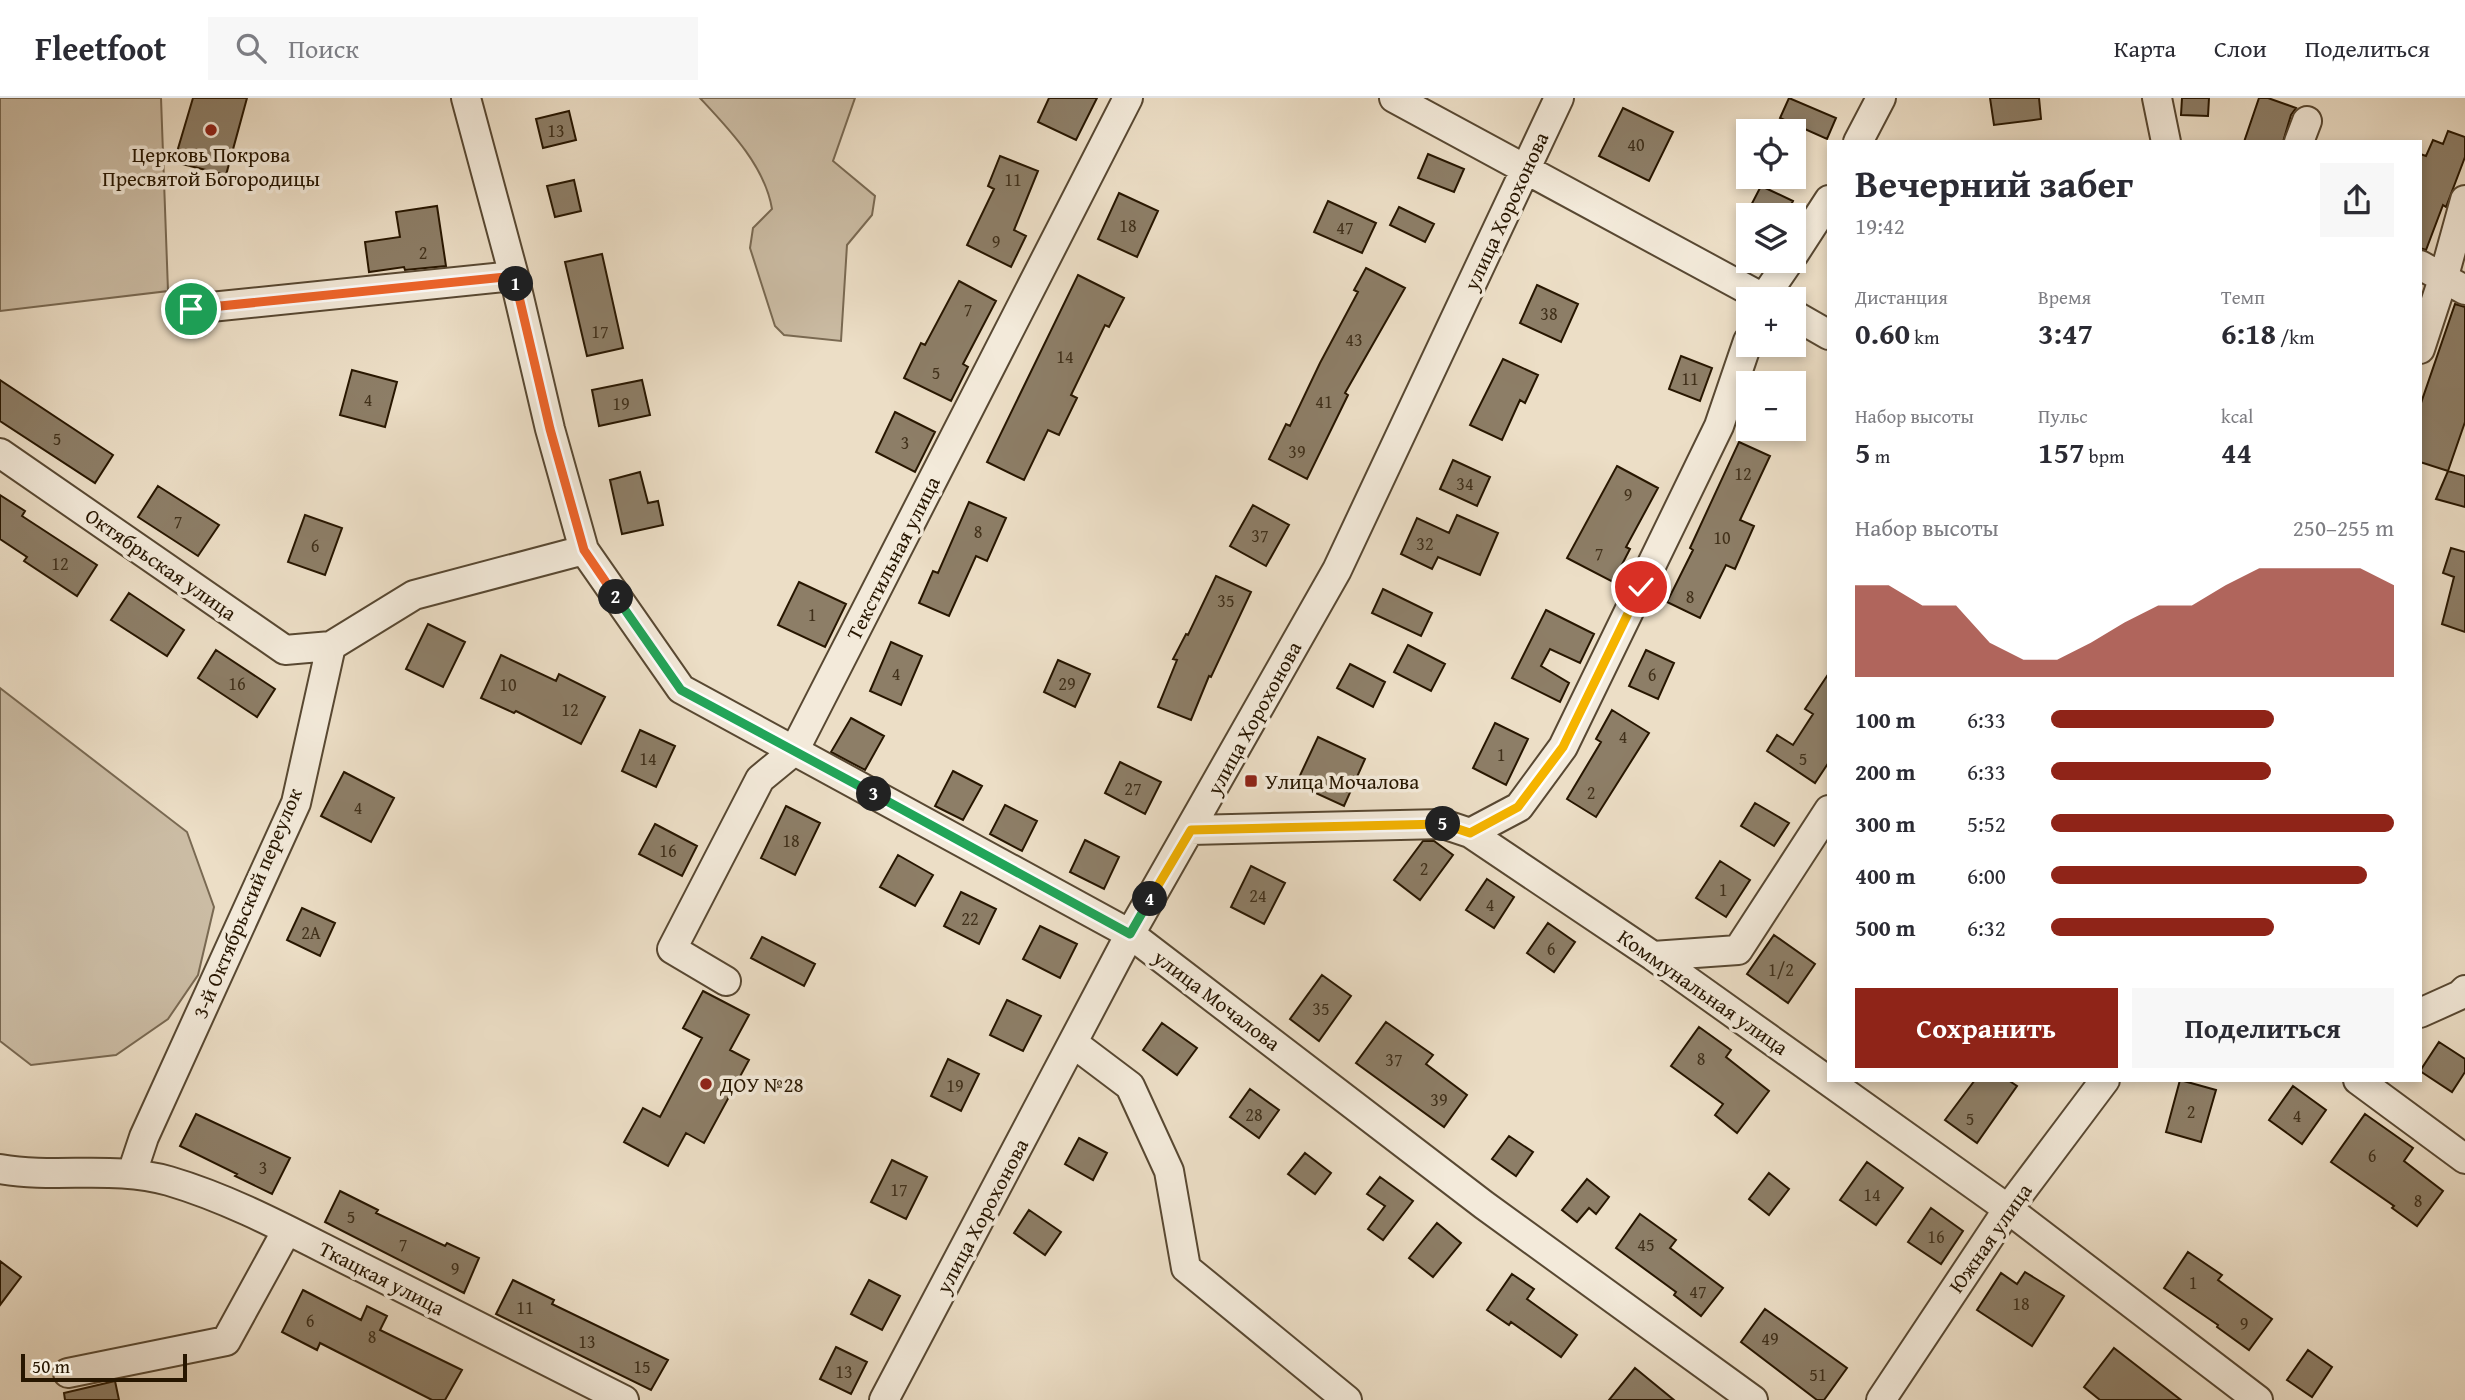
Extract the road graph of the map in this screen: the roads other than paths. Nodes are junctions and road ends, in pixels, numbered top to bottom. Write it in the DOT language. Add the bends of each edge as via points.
graph roads {
  1 [pos="466,98"];
  2 [pos="1128,98"];
  3 [pos="1394,98"];
  4 [pos="1559,98"];
  5 [pos="1881,98"];
  6 [pos="2157,98"];
  7 [pos="1859,140"];
  8 [pos="2166,140"];
  9 [pos="1526,169"];
  10 [pos="2465,200"];
  11 [pos="1827,203"];
  12 [pos="1806,235"];
  13 [pos="514,276"];
  14 [pos="2443,277"];
  15 [pos="1742,287"];
  16 [pos="191,309"];
  17 [pos="1806,322"];
  18 [pos="1827,334"];
  19 [pos="2422,343"];
  20 [pos="1742,357"];
  21 [pos="0,453"];
  22 [pos="584,550"];
  23 [pos="331,646"];
  24 [pos="794,751"];
  25 [pos="1827,813"];
  26 [pos="1191,830"];
  27 [pos="1470,833"];
  28 [pos="1130,934"];
  29 [pos="1653,956"];
  30 [pos="726,981"];
  31 [pos="2465,990"];
  32 [pos="2422,1012"];
  33 [pos="1073,1043"];
  34 [pos="1827,1080"];
  35 [pos="1830,1082"];
  36 [pos="2103,1082"];
  37 [pos="2361,1082"];
  38 [pos="2465,1159"];
  39 [pos="0,1170"];
  40 [pos="132,1173"];
  41 [pos="2008,1209"];
  42 [pos="287,1230"];
  43 [pos="68,1373"];
  44 [pos="1344,1399"];
  45 [pos="624,1400"];
  46 [pos="884,1400"];
  47 [pos="1754,1400"];
  48 [pos="1881,1400"];
  49 [pos="2258,1400"];
  1 -- 13 [label="street, улица Мочалова"];
  2 -- 24 [label="street, Текстильная улица"];
  3 -- 9 [label="street"];
  4 -- 9 [label="street, улица Хорохонова"];
  5 -- 7 [label="street"];
  6 -- 8 [label="street"];
  9 -- 15 [label="street"];
  9 -- 26 [label="street, улица Хорохонова" via="1337,570"];
  10 -- 14 [label="street"];
  11 -- 12 [label="street"];
  13 -- 16 [label="street"];
  13 -- 22 [label="street, улица Мочалова"];
  14 -- 19 [label="street"];
  17 -- 18 [label="street"];
  20 -- 27 [label="street" via="1718,426 1563,747 1518,807"];
  21 -- 23 [label="street, Октябрьская улица" via="285,650"];
  22 -- 23 [label="street" via="414,595"];
  22 -- 24 [label="street, улица Мочалова" via="681,690"];
  23 -- 40 [label="street, 3-й Октябрьский переулок" via="296,803 144,1137"];
  24 -- 28 [label="street, улица Мочалова"];
  24 -- 30 [label="street, Текстильная улица" via="760,779 672,949"];
  25 -- 29 [label="street" via="1738,950"];
  26 -- 27 [label="street, Коммунальная улица" via="1443,824"];
  26 -- 28 [label="street, улица Хорохонова"];
  27 -- 29 [label="street, Коммунальная улица"];
  28 -- 33 [label="street, улица Хорохонова"];
  28 -- 47 [label="street, улица Мочалова" via="1484,1205"];
  29 -- 34 [label="street, Коммунальная улица"];
  31 -- 32 [label="street"];
  33 -- 44 [label="street" via="1130,1086 1169,1171 1186,1268"];
  33 -- 46 [label="street, улица Хорохонова"];
  35 -- 41 [label="street, Коммунальная улица"];
  36 -- 41 [label="street, Южная улица"];
  37 -- 38 [label="street"];
  39 -- 40 [label="street, Ткацкая улица"];
  40 -- 42 [label="street, Ткацкая улица" via="212,1196"];
  41 -- 48 [label="street, Южная улица"];
  41 -- 49 [label="street, Коммунальная улица"];
  42 -- 43 [label="street" via="226,1341"];
  42 -- 45 [label="street, Ткацкая улица"];
}
